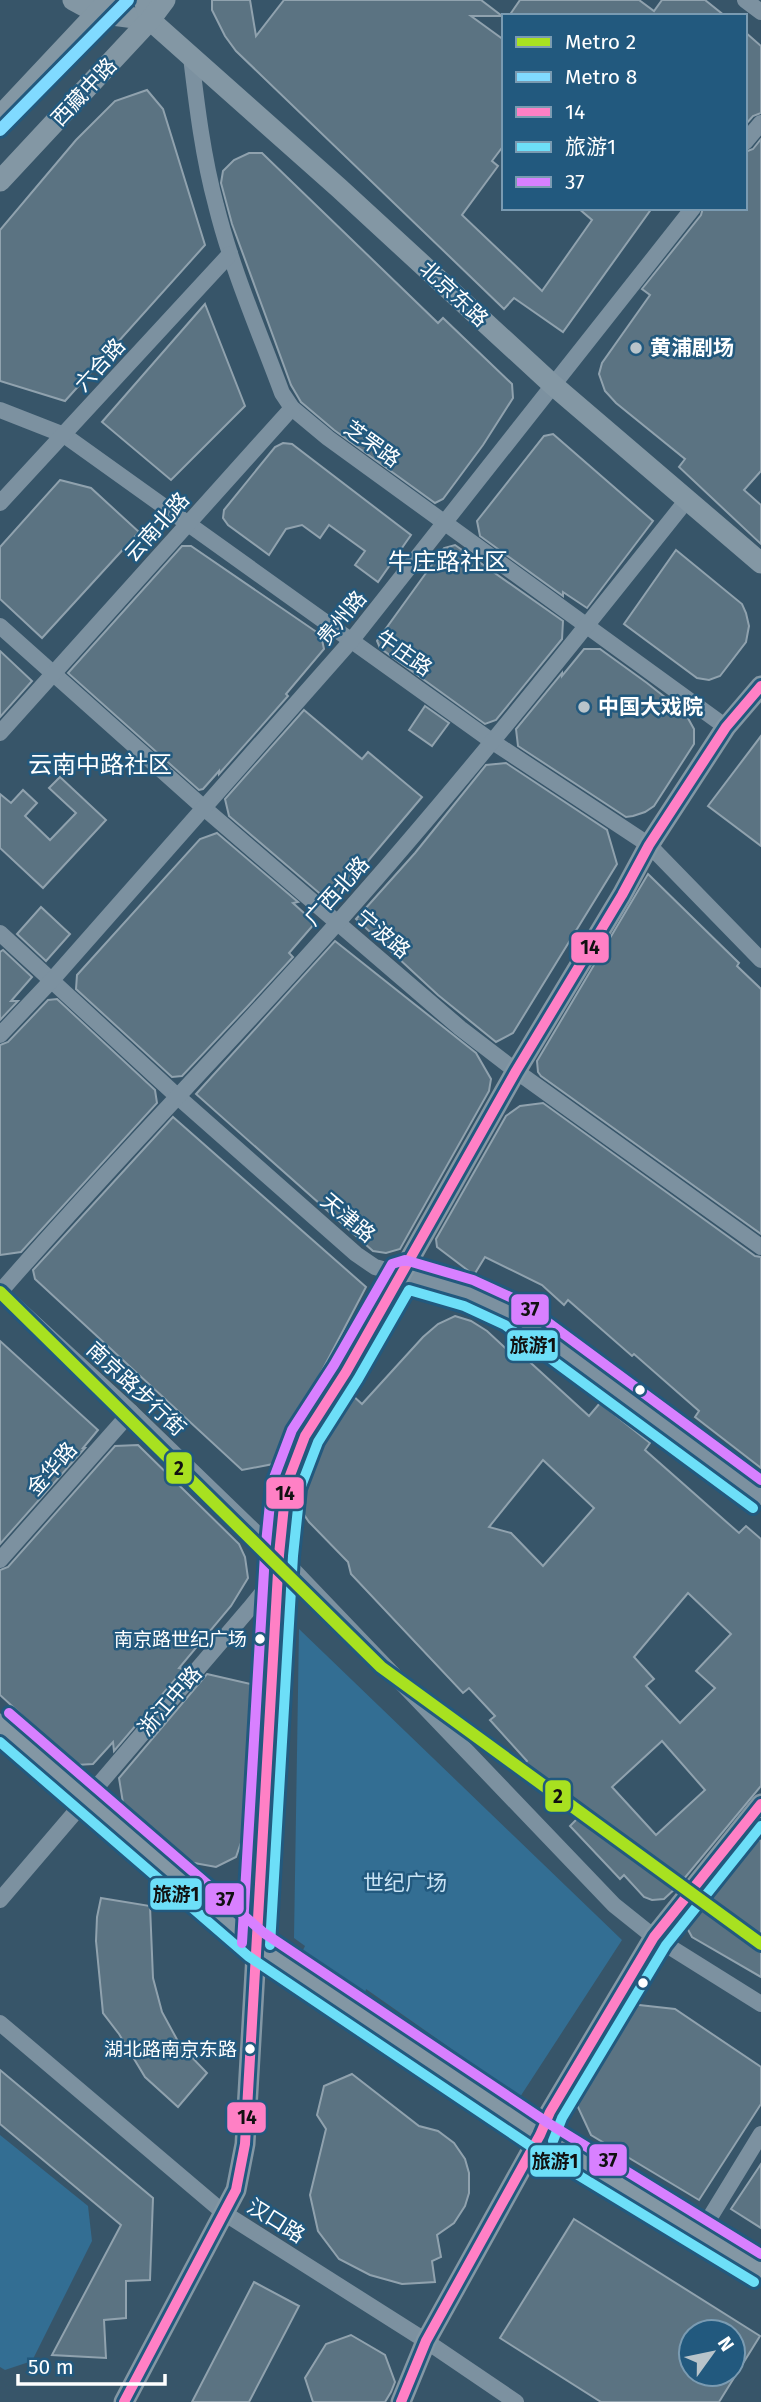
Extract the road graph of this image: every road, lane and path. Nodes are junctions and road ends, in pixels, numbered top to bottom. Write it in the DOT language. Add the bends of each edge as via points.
graph roads {
  1 [pos="73,0"];
  2 [pos="165,0"];
  3 [pos="745,0"];
  4 [pos="103,6"];
  5 [pos="147,10"];
  6 [pos="761,12"];
  7 [pos="191,57"];
  8 [pos="0,116"];
  9 [pos="761,123"];
  10 [pos="747,140"];
  11 [pos="0,181"];
  12 [pos="691,210"];
  13 [pos="230,254"];
  14 [pos="553,385"];
  15 [pos="292,408"];
  16 [pos="0,410"];
  17 [pos="64,435"];
  18 [pos="686,501"];
  19 [pos="0,503"];
  20 [pos="444,523"];
  21 [pos="187,524"];
  22 [pos="761,564"];
  23 [pos="0,626"];
  24 [pos="586,627"];
  25 [pos="351,641"];
  26 [pos="54,674"];
  27 [pos="761,686"];
  28 [pos="726,727"];
  29 [pos="0,733"];
  30 [pos="493,742"];
  31 [pos="204,808"];
  32 [pos="649,845"];
  33 [pos="337,923"];
  34 [pos="0,933"];
  35 [pos="761,960"];
  36 [pos="51,980"];
  37 [pos="0,1035"];
  38 [pos="516,1070"];
  39 [pos="177,1096"];
  40 [pos="761,1247"];
  41 [pos="402,1274"];
  42 [pos="0,1292"];
  43 [pos="131,1412"];
  44 [pos="761,1497"];
  45 [pos="279,1555"];
  46 [pos="0,1560"];
  47 [pos="0,1724"];
  48 [pos="85,1799"];
  49 [pos="761,1804"];
  50 [pos="0,1900"];
  51 [pos="654,1937"];
  52 [pos="256,1944"];
  53 [pos="761,2004"];
  54 [pos="0,2023"];
  55 [pos="761,2134"];
  56 [pos="540,2135"];
  57 [pos="224,2213"];
  58 [pos="701,2232"];
  59 [pos="761,2270"];
  60 [pos="426,2341"];
  61 [pos="124,2402"];
  62 [pos="401,2402"];
  63 [pos="516,2402"];
  1 -- 4 [label="street"];
  2 -- 5 [label="street, 西藏中路"];
  3 -- 6 [label="street"];
  4 -- 5 [label="street"];
  4 -- 8 [label="street"];
  5 -- 7 [label="street, 北京东路"];
  5 -- 11 [label="street, 西藏中路"];
  7 -- 13 [label="street, 芝罘路" via="202,145"];
  7 -- 14 [label="street, 北京东路"];
  9 -- 10 [label="street"];
  12 -- 14 [label="street, 贵州路"];
  13 -- 15 [label="street, 芝罘路" via="282,393"];
  13 -- 17 [label="street, 六合路"];
  14 -- 18 [label="street, 北京东路"];
  14 -- 20 [label="street, 贵州路"];
  15 -- 20 [label="street, 芝罘路"];
  15 -- 21 [label="street, 云南北路"];
  16 -- 17 [label="street, 牛庄路"];
  17 -- 19 [label="street, 六合路"];
  17 -- 21 [label="street, 牛庄路"];
  18 -- 22 [label="street, 北京东路"];
  18 -- 24 [label="street, 广西北路"];
  20 -- 24 [label="street, 芝罘路"];
  20 -- 25 [label="street, 贵州路"];
  21 -- 25 [label="street, 牛庄路"];
  21 -- 26 [label="street, 云南北路"];
  23 -- 26 [label="street, 宁波路"];
  24 -- 28 [label="street, 芝罘路"];
  24 -- 30 [label="street, 广西北路"];
  25 -- 30 [label="street, 牛庄路"];
  25 -- 31 [label="street, 贵州路"];
  26 -- 29 [label="street, 云南北路"];
  26 -- 31 [label="street, 宁波路"];
  27 -- 28 [label="street, 浙江中路"];
  28 -- 32 [label="street, 浙江中路"];
  30 -- 32 [label="street, 牛庄路"];
  30 -- 33 [label="street, 广西北路"];
  31 -- 33 [label="street, 宁波路"];
  31 -- 36 [label="street, 贵州路"];
  32 -- 35 [label="street, 牛庄路"];
  32 -- 38 [label="street, 浙江中路"];
  33 -- 38 [label="street, 宁波路"];
  33 -- 39 [label="street, 广西北路"];
  34 -- 36 [label="street, 天津路"];
  36 -- 37 [label="street, 贵州路"];
  36 -- 39 [label="street, 天津路"];
  38 -- 40 [label="street, 宁波路"];
  38 -- 41 [label="street, 浙江中路"];
  39 -- 41 [label="street, 天津路" via="356,1254 376,1267"];
  39 -- 42 [label="street, 广西北路"];
  41 -- 44 [label="street, 天津路" via="469,1293 512,1313"];
  41 -- 45 [label="street, 浙江中路" via="304,1436 286,1486"];
  42 -- 43 [label="street, 南京路步行街"];
  43 -- 45 [label="street, 南京路步行街"];
  43 -- 46 [label="street, 金华路"];
  45 -- 48 [label="street, 浙江中路" via="262,1593"];
  45 -- 51 [label="street, 南京路步行街" via="614,1905"];
  45 -- 52 [label="street"];
  47 -- 48 [label="street"];
  48 -- 50 [label="street, 浙江中路"];
  48 -- 52 [label="street"];
  49 -- 51 [label="street"];
  51 -- 53 [label="street, 南京路步行街"];
  51 -- 56 [label="street"];
  52 -- 56 [label="street"];
  52 -- 57 [label="street" via="245,2144 236,2190"];
  54 -- 57 [label="street, 汉口路"];
  55 -- 58 [label="street"];
  56 -- 58 [label="street"];
  56 -- 60 [label="street"];
  57 -- 60 [label="street, 汉口路"];
  57 -- 61 [label="street"];
  58 -- 59 [label="street"];
  60 -- 62 [label="street"];
  60 -- 63 [label="street, 汉口路"];
}
